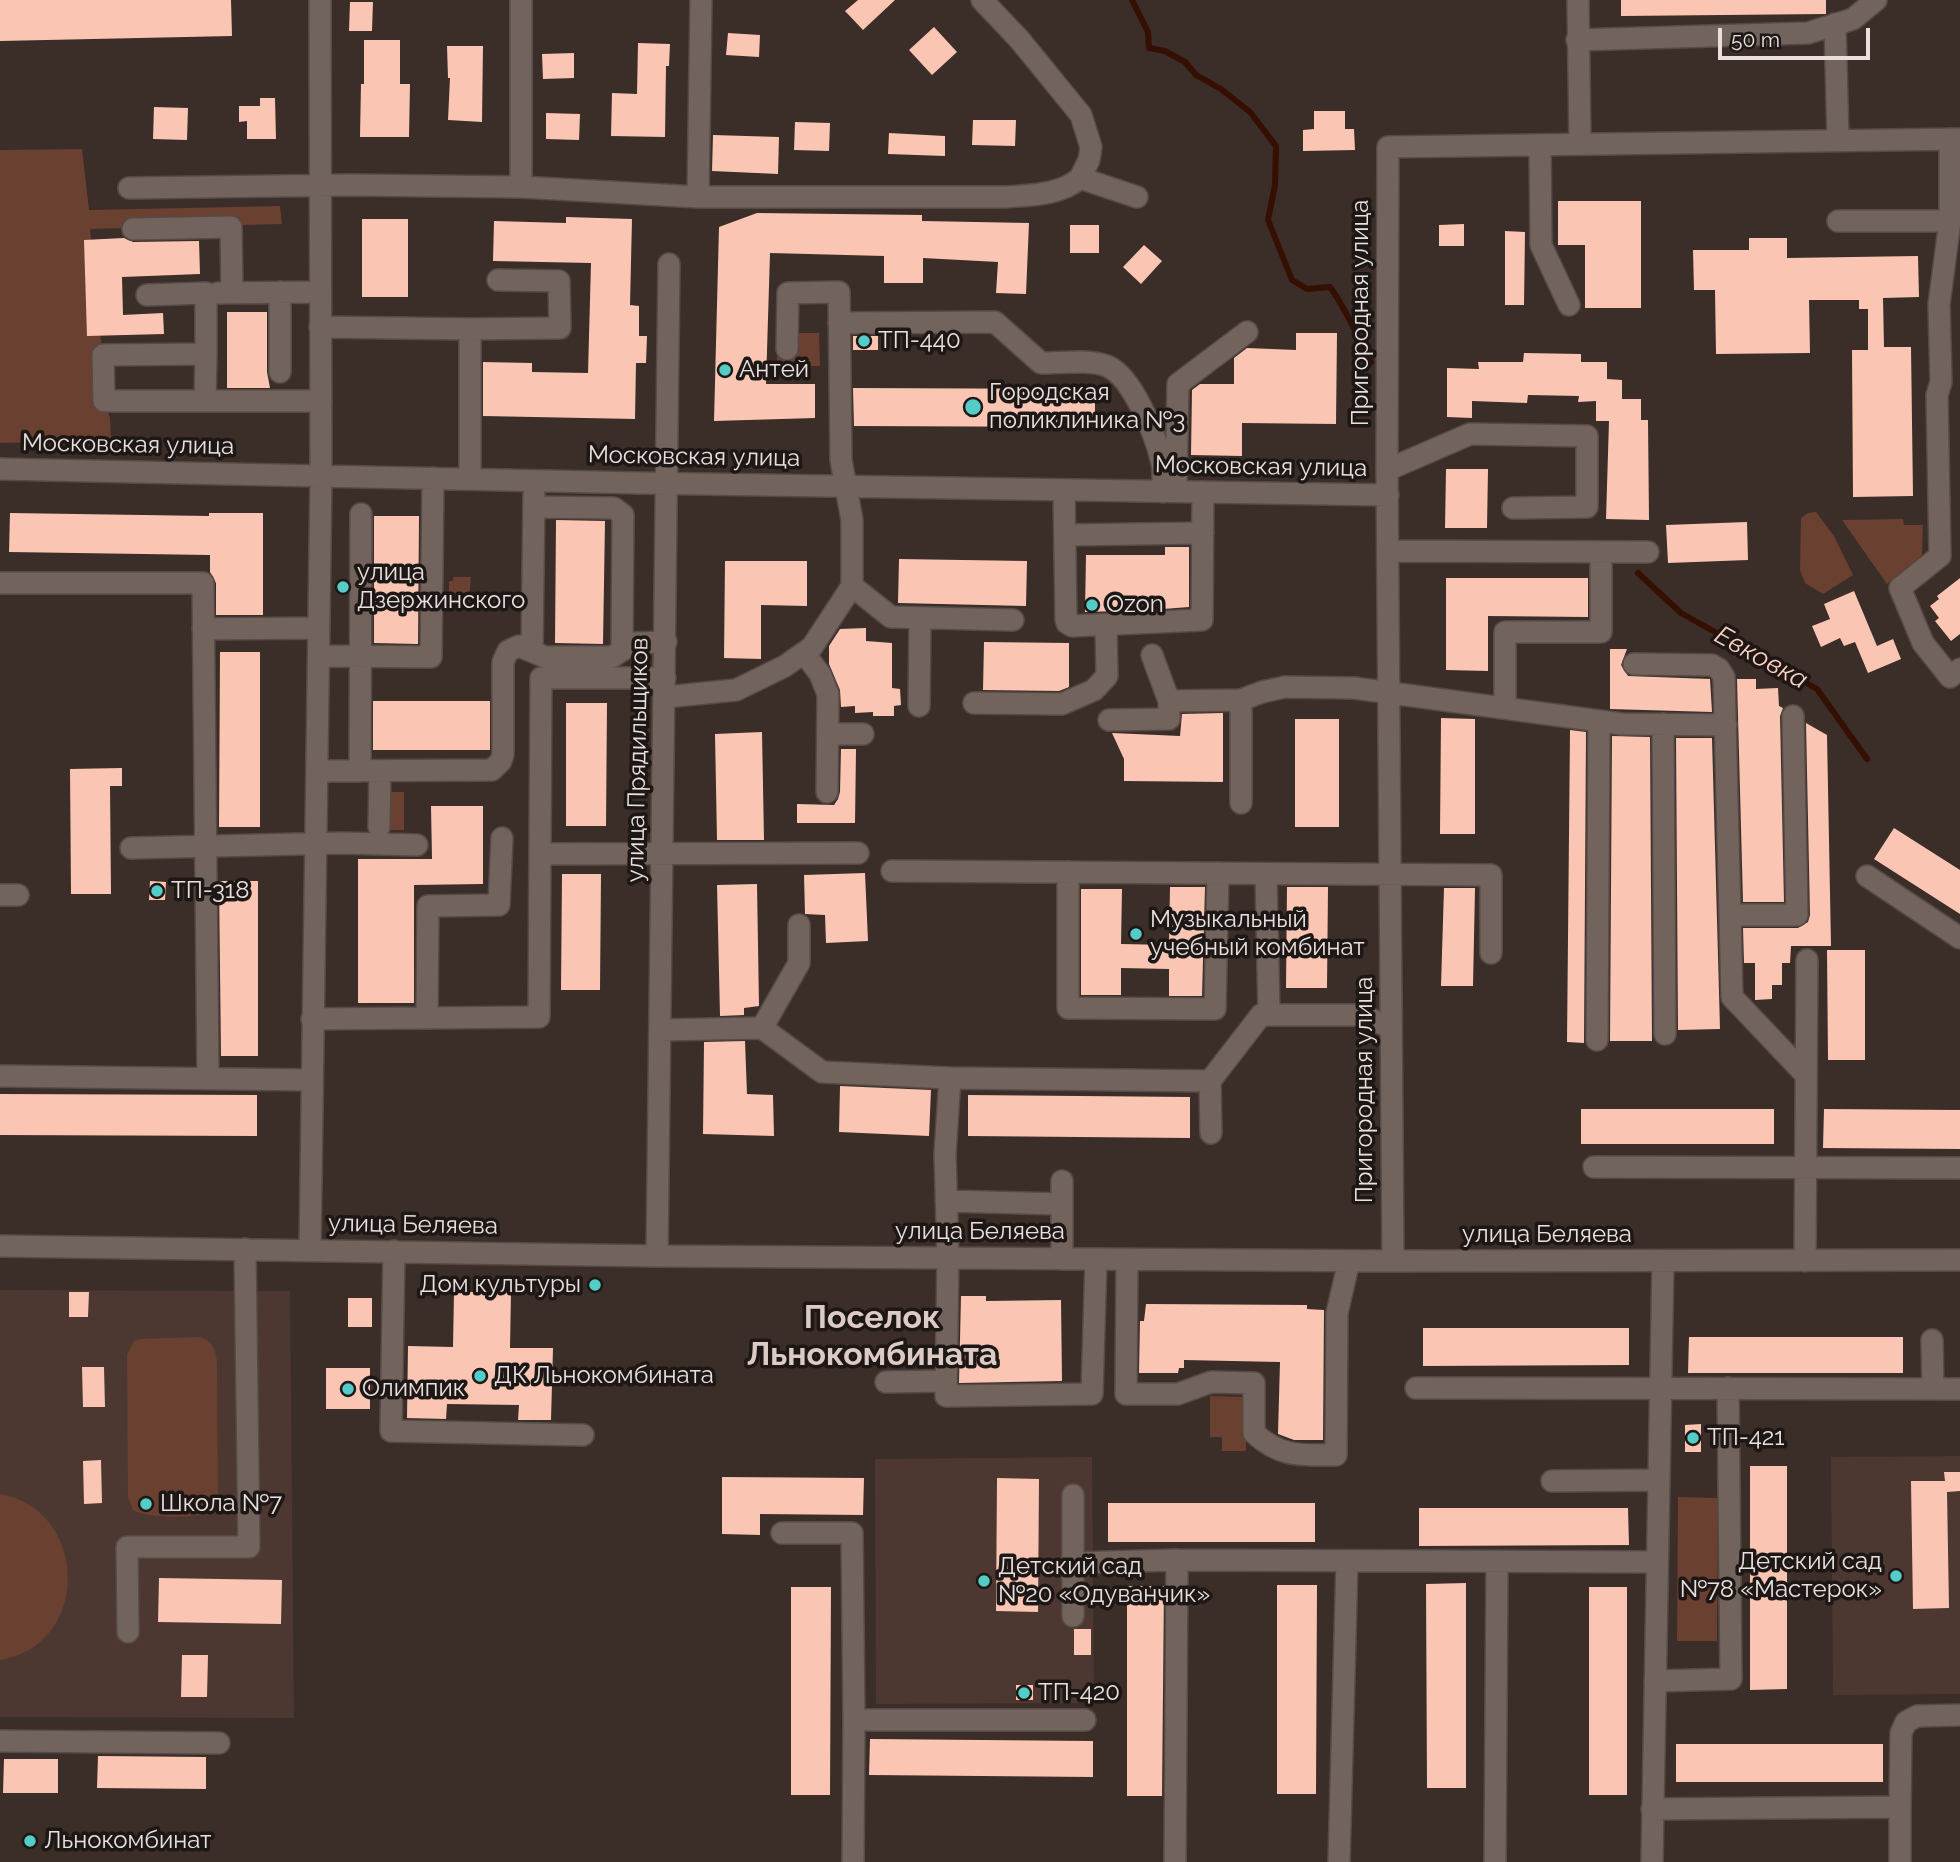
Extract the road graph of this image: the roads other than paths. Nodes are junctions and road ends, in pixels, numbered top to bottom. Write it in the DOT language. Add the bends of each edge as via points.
graph roads {
  1 [pos="320,0"];
  2 [pos="521,0"];
  3 [pos="701,0"];
  4 [pos="982,0"];
  5 [pos="1578,0"];
  6 [pos="1876,0"];
  7 [pos="1835,24"];
  8 [pos="1577,40"];
  9 [pos="1955,139"];
  10 [pos="1838,140"];
  11 [pos="1580,143"];
  12 [pos="1540,145"];
  13 [pos="1080,178"];
  14 [pos="319,184"];
  15 [pos="521,187"];
  16 [pos="130,188"];
  17 [pos="698,197"];
  18 [pos="1137,197"];
  19 [pos="1838,221"];
  20 [pos="1950,221"];
  21 [pos="133,229"];
  22 [pos="669,264"];
  23 [pos="498,280"];
  24 [pos="280,292"];
  25 [pos="320,292"];
  26 [pos="206,293"];
  27 [pos="232,293"];
  28 [pos="147,295"];
  29 [pos="1569,305"];
  30 [pos="839,323"];
  31 [pos="320,327"];
  32 [pos="470,329"];
  33 [pos="1247,332"];
  34 [pos="787,349"];
  35 [pos="206,354"];
  36 [pos="280,372"];
  37 [pos="1950,382"];
  38 [pos="205,401"];
  39 [pos="321,401"];
  40 [pos="0,469"];
  41 [pos="1387,470"];
  42 [pos="321,476"];
  43 [pos="433,478"];
  44 [pos="470,479"];
  45 [pos="534,481"];
  46 [pos="668,484"];
  47 [pos="847,486"];
  48 [pos="1064,490"];
  49 [pos="1169,492"];
  50 [pos="1203,492"];
  51 [pos="1388,495"];
  52 [pos="534,507"];
  53 [pos="1513,508"];
  54 [pos="361,514"];
  55 [pos="1202,533"];
  56 [pos="1065,535"];
  57 [pos="1388,551"];
  58 [pos="1601,552"];
  59 [pos="1648,552"];
  60 [pos="0,583"];
  61 [pos="852,586"];
  62 [pos="920,618"];
  63 [pos="1013,620"];
  64 [pos="1106,625"];
  65 [pos="319,628"];
  66 [pos="203,629"];
  67 [pos="666,642"];
  68 [pos="622,650"];
  69 [pos="532,651"];
  70 [pos="804,653"];
  71 [pos="1152,655"];
  72 [pos="319,656"];
  73 [pos="360,656"];
  74 [pos="1634,664"];
  75 [pos="1960,669"];
  76 [pos="665,688"];
  77 [pos="1390,692"];
  78 [pos="1241,700"];
  79 [pos="1169,701"];
  80 [pos="974,703"];
  81 [pos="919,706"];
  82 [pos="1505,707"];
  83 [pos="1793,716"];
  84 [pos="1109,720"];
  85 [pos="1599,721"];
  86 [pos="1663,724"];
  87 [pos="1726,725"];
  88 [pos="828,734"];
  89 [pos="863,734"];
  90 [pos="317,771"];
  91 [pos="370,771"];
  92 [pos="827,792"];
  93 [pos="1241,803"];
  94 [pos="379,827"];
  95 [pos="502,838"];
  96 [pos="315,844"];
  97 [pos="417,845"];
  98 [pos="131,848"];
  99 [pos="205,848"];
  100 [pos="541,853"];
  101 [pos="858,853"];
  102 [pos="663,855"];
  103 [pos="892,871"];
  104 [pos="1069,872"];
  105 [pos="1218,873"];
  106 [pos="1390,873"];
  107 [pos="1266,874"];
  108 [pos="1867,876"];
  109 [pos="1730,915"];
  110 [pos="799,925"];
  111 [pos="1960,938"];
  112 [pos="1491,953"];
  113 [pos="1807,960"];
  114 [pos="1269,1015"];
  115 [pos="428,1018"];
  116 [pos="312,1019"];
  117 [pos="1390,1027"];
  118 [pos="762,1028"];
  119 [pos="660,1030"];
  120 [pos="1665,1034"];
  121 [pos="1597,1040"];
  122 [pos="1806,1075"];
  123 [pos="0,1076"];
  124 [pos="208,1078"];
  125 [pos="950,1078"];
  126 [pos="311,1080"];
  127 [pos="1210,1081"];
  128 [pos="1211,1133"];
  129 [pos="1594,1167"];
  130 [pos="1806,1167"];
  131 [pos="1960,1168"];
  132 [pos="1062,1181"];
  133 [pos="946,1201"];
  134 [pos="1062,1204"];
  135 [pos="0,1246"];
  136 [pos="246,1249"];
  137 [pos="310,1250"];
  138 [pos="394,1251"];
  139 [pos="657,1256"];
  140 [pos="948,1257"];
  141 [pos="1062,1259"];
  142 [pos="1096,1259"];
  143 [pos="1128,1259"];
  144 [pos="1960,1260"];
  145 [pos="1349,1261"];
  146 [pos="1393,1261"];
  147 [pos="1663,1261"];
  148 [pos="1805,1261"];
  149 [pos="1932,1340"];
  150 [pos="946,1381"];
  151 [pos="886,1382"];
  152 [pos="1416,1388"];
  153 [pos="1660,1388"];
  154 [pos="1728,1388"];
  155 [pos="1933,1389"];
  156 [pos="1960,1389"];
  157 [pos="583,1434"];
  158 [pos="1659,1480"];
  159 [pos="1552,1481"];
  160 [pos="1073,1495"];
  161 [pos="782,1533"];
  162 [pos="1177,1560"];
  163 [pos="1347,1561"];
  164 [pos="1497,1562"];
  165 [pos="1657,1562"];
  166 [pos="1073,1563"];
  167 [pos="1073,1616"];
  168 [pos="128,1632"];
  169 [pos="1655,1681"];
  170 [pos="1960,1715"];
  171 [pos="854,1720"];
  172 [pos="1085,1720"];
  173 [pos="0,1741"];
  174 [pos="219,1743"];
  175 [pos="1900,1807"];
  176 [pos="1653,1809"];
  177 [pos="853,1862"];
  178 [pos="1175,1862"];
  179 [pos="1339,1862"];
  180 [pos="1495,1862"];
  181 [pos="1652,1862"];
  182 [pos="1900,1862"];
  1 -- 14 [label="street"];
  2 -- 15 [label="street"];
  3 -- 17 [label="street"];
  4 -- 13 [label="street" via="1081,115 1091,147"];
  5 -- 8 [label="street"];
  6 -- 7 [label="street" via="1853,19"];
  7 -- 8 [label="street" via="1808,33"];
  7 -- 10 [label="street"];
  8 -- 11 [label="street"];
  9 -- 10 [label="street, Пригородная улица"];
  9 -- 20 [label="street"];
  10 -- 11 [label="street, Пригородная улица"];
  11 -- 12 [label="street, Пригородная улица"];
  12 -- 29 [label="street" via="1541,245"];
  12 -- 41 [label="street, Пригородная улица" via="1388,147"];
  13 -- 17 [label="street" via="1046,193 1006,197"];
  13 -- 18 [label="street"];
  14 -- 15 [label="street"];
  14 -- 16 [label="street"];
  14 -- 25 [label="street"];
  15 -- 17 [label="street"];
  19 -- 20 [label="street"];
  20 -- 37 [label="street" via="1939,304"];
  21 -- 27 [label="street" via="231,227"];
  22 -- 46 [label="street, улица Прядильщиков"];
  23 -- 32 [label="street" via="559,281 559,328"];
  24 -- 25 [label="street"];
  24 -- 27 [label="street"];
  24 -- 36 [label="street"];
  25 -- 31 [label="street"];
  26 -- 27 [label="street"];
  26 -- 28 [label="street"];
  26 -- 35 [label="street"];
  30 -- 34 [label="street" via="839,292 788,293"];
  30 -- 47 [label="street" via="841,460"];
  30 -- 49 [label="street" via="995,322 1041,363 1109,367 1128,382 1153,435"];
  31 -- 32 [label="street"];
  31 -- 39 [label="street"];
  32 -- 44 [label="street"];
  33 -- 49 [label="street" via="1178,384"];
  35 -- 38 [label="street"];
  35 -- 38 [label="street" via="103,355 104,401"];
  37 -- 75 [label="street" via="1937,395 1940,556 1900,587 1923,643 1950,677"];
  38 -- 39 [label="street"];
  39 -- 42 [label="street"];
  40 -- 42 [label="street, Московская улица"];
  41 -- 51 [label="street, Пригородная улица"];
  41 -- 53 [label="street" via="1470,434 1587,436 1587,507"];
  42 -- 43 [label="street, Московская улица"];
  42 -- 65 [label="street"];
  43 -- 44 [label="street, Московская улица"];
  43 -- 73 [label="street" via="431,657"];
  44 -- 45 [label="street, Московская улица"];
  45 -- 46 [label="street, Московская улица"];
  45 -- 52 [label="street"];
  46 -- 47 [label="street, Московская улица"];
  46 -- 67 [label="street, улица Прядильщиков"];
  47 -- 48 [label="street, Московская улица"];
  47 -- 61 [label="street"];
  48 -- 49 [label="street, Московская улица"];
  48 -- 56 [label="street"];
  49 -- 50 [label="street, Московская улица"];
  50 -- 51 [label="street, Московская улица"];
  50 -- 55 [label="street"];
  51 -- 57 [label="street, Пригородная улица"];
  52 -- 68 [label="street" via="614,508 623,515"];
  52 -- 69 [label="street"];
  54 -- 73 [label="street"];
  55 -- 56 [label="street"];
  55 -- 64 [label="street" via="1202,620"];
  56 -- 64 [label="street" via="1066,621 1072,626"];
  57 -- 58 [label="street"];
  57 -- 77 [label="street, Пригородная улица"];
  58 -- 59 [label="street"];
  58 -- 82 [label="street" via="1601,632 1506,632"];
  60 -- 66 [label="street" via="203,583"];
  61 -- 62 [label="street" via="891,617"];
  61 -- 70 [label="street"];
  62 -- 63 [label="street"];
  62 -- 81 [label="street"];
  64 -- 80 [label="street" via="1107,676 1094,690 1062,704"];
  65 -- 66 [label="street"];
  65 -- 72 [label="street"];
  66 -- 99 [label="street"];
  67 -- 68 [label="street" via="633,643"];
  67 -- 76 [label="street, улица Прядильщиков"];
  68 -- 69 [label="street" via="612,657 545,657"];
  69 -- 91 [label="street" via="519,646 504,656 503,754 496,766 488,771"];
  70 -- 76 [label="street" via="736,690"];
  70 -- 88 [label="street" via="828,694"];
  71 -- 79 [label="street"];
  72 -- 73 [label="street"];
  72 -- 90 [label="street"];
  73 -- 91 [label="street"];
  74 -- 87 [label="street" via="1719,668 1726,682"];
  76 -- 100 [label="street" via="541,678"];
  76 -- 102 [label="street, улица Прядильщиков"];
  77 -- 78 [label="street" via="1286,687"];
  77 -- 82 [label="street"];
  77 -- 106 [label="street, Пригородная улица"];
  78 -- 79 [label="street"];
  78 -- 93 [label="street"];
  79 -- 84 [label="street" via="1169,719"];
  82 -- 85 [label="street"];
  83 -- 109 [label="street" via="1797,915"];
  85 -- 86 [label="street"];
  85 -- 121 [label="street"];
  86 -- 87 [label="street"];
  86 -- 120 [label="street"];
  87 -- 109 [label="street"];
  88 -- 89 [label="street"];
  88 -- 92 [label="street"];
  90 -- 91 [label="street"];
  90 -- 96 [label="street"];
  91 -- 94 [label="street"];
  95 -- 115 [label="street" via="499,905 428,906"];
  96 -- 97 [label="street"];
  96 -- 99 [label="street"];
  96 -- 116 [label="street"];
  98 -- 99 [label="street"];
  99 -- 124 [label="street"];
  100 -- 102 [label="street"];
  100 -- 115 [label="street" via="539,1017"];
  101 -- 102 [label="street"];
  102 -- 119 [label="street, улица Прядильщиков"];
  103 -- 104 [label="street"];
  104 -- 105 [label="street"];
  104 -- 105 [label="street" via="1068,1008 1215,1009"];
  105 -- 107 [label="street"];
  106 -- 107 [label="street"];
  106 -- 112 [label="street" via="1491,875"];
  106 -- 117 [label="street, Пригородная улица"];
  107 -- 114 [label="street"];
  108 -- 111 [label="street"];
  109 -- 122 [label="street" via="1732,997"];
  110 -- 118 [label="street" via="799,963"];
  113 -- 122 [label="street"];
  114 -- 117 [label="street" via="1360,1014"];
  114 -- 127 [label="street" via="1261,1015"];
  115 -- 116 [label="street"];
  116 -- 126 [label="street"];
  117 -- 146 [label="street, Пригородная улица"];
  118 -- 119 [label="street"];
  118 -- 125 [label="street" via="822,1072"];
  119 -- 139 [label="street, улица Прядильщиков"];
  122 -- 130 [label="street"];
  123 -- 124 [label="street"];
  124 -- 126 [label="street"];
  125 -- 127 [label="street"];
  125 -- 133 [label="street"];
  126 -- 137 [label="street"];
  127 -- 128 [label="street"];
  129 -- 130 [label="street"];
  130 -- 131 [label="street"];
  130 -- 148 [label="street"];
  132 -- 134 [label="street"];
  133 -- 134 [label="street"];
  133 -- 140 [label="street"];
  134 -- 141 [label="street"];
  135 -- 136 [label="street, улица Беляева"];
  136 -- 137 [label="street, улица Беляева"];
  136 -- 168 [label="street" via="249,1547 127,1547"];
  137 -- 138 [label="street, улица Беляева"];
  138 -- 139 [label="street, улица Беляева"];
  138 -- 157 [label="street" via="391,1431"];
  139 -- 140 [label="street, улица Беляева"];
  140 -- 141 [label="street, улица Беляева"];
  140 -- 150 [label="street"];
  141 -- 142 [label="street, улица Беляева"];
  142 -- 143 [label="street, улица Беляева"];
  142 -- 150 [label="street" via="1092,1394 946,1396"];
  143 -- 145 [label="street, улица Беляева"];
  143 -- 145 [label="street" via="1126,1394 1178,1394 1211,1382 1254,1382 1254,1433 1278,1451 1292,1455 1336,1455 1337,1313"];
  144 -- 148 [label="street, улица Беляева"];
  145 -- 146 [label="street, улица Беляева"];
  146 -- 147 [label="street, улица Беляева"];
  147 -- 148 [label="street, улица Беляева"];
  147 -- 153 [label="street"];
  149 -- 155 [label="street"];
  150 -- 151 [label="street"];
  152 -- 153 [label="street"];
  153 -- 154 [label="street"];
  153 -- 158 [label="street"];
  154 -- 155 [label="street"];
  154 -- 169 [label="street" via="1731,1679"];
  155 -- 156 [label="street"];
  158 -- 159 [label="street"];
  158 -- 165 [label="street"];
  160 -- 166 [label="street"];
  161 -- 171 [label="street" via="852,1533"];
  162 -- 163 [label="street"];
  162 -- 166 [label="street"];
  162 -- 178 [label="street"];
  163 -- 164 [label="street"];
  163 -- 179 [label="street"];
  164 -- 165 [label="street"];
  164 -- 180 [label="street"];
  165 -- 169 [label="street"];
  166 -- 167 [label="street"];
  169 -- 176 [label="street"];
  170 -- 175 [label="street" via="1917,1716 1906,1722 1901,1733"];
  171 -- 172 [label="street"];
  171 -- 177 [label="street"];
  173 -- 174 [label="street"];
  175 -- 176 [label="street"];
  175 -- 182 [label="street"];
  176 -- 181 [label="street"];
}
